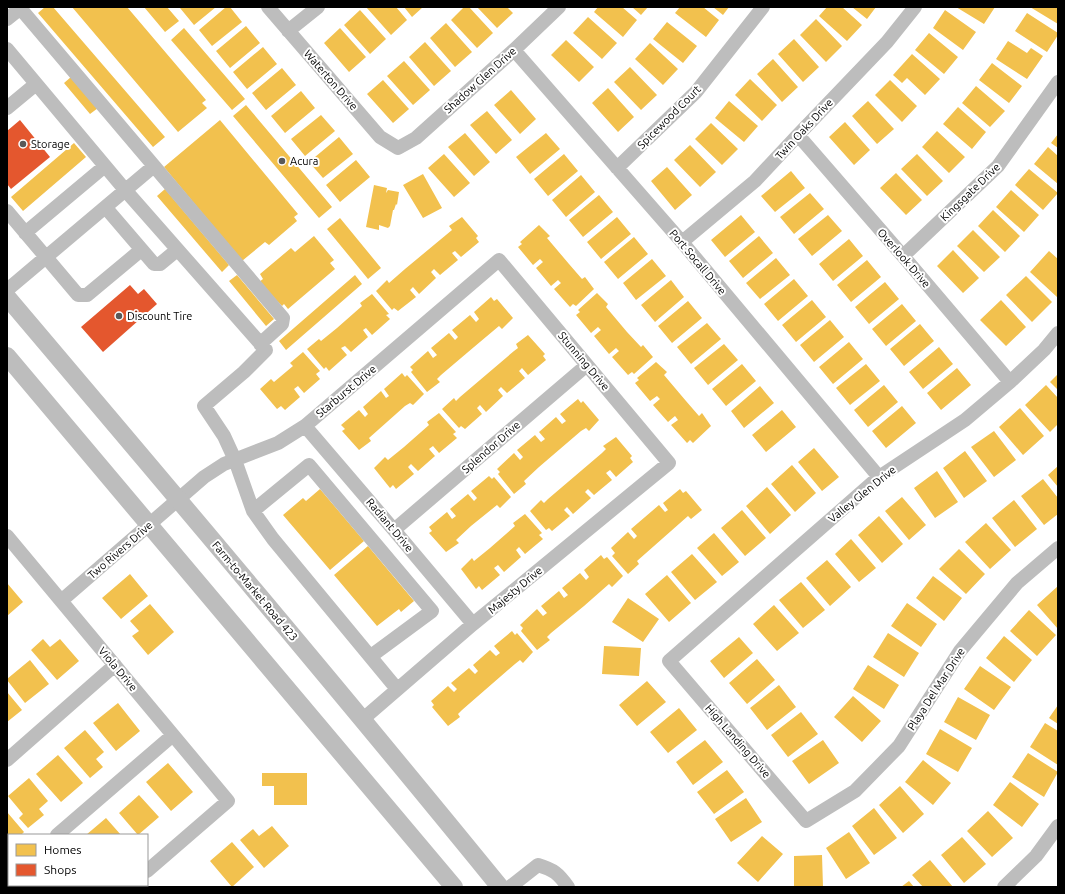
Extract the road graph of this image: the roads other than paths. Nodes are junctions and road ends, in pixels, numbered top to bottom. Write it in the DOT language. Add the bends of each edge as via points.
graph roads {
  1 [pos="21,7"];
  2 [pos="268,7"];
  3 [pos="318,7"];
  4 [pos="559,7"];
  5 [pos="763,7"];
  6 [pos="915,7"];
  7 [pos="7,20"];
  8 [pos="288,31"];
  9 [pos="514,50"];
  10 [pos="9,57"];
  11 [pos="1058,82"];
  12 [pos="36,84"];
  13 [pos="7,108"];
  14 [pos="798,134"];
  15 [pos="398,148"];
  16 [pos="105,166"];
  17 [pos="154,166"];
  18 [pos="617,168"];
  19 [pos="126,191"];
  20 [pos="106,208"];
  21 [pos="7,211"];
  22 [pos="26,233"];
  23 [pos="682,242"];
  24 [pos="141,250"];
  25 [pos="177,250"];
  26 [pos="903,256"];
  27 [pos="46,257"];
  28 [pos="499,260"];
  29 [pos="7,290"];
  30 [pos="7,297"];
  31 [pos="1058,333"];
  32 [pos="260,344"];
  33 [pos="7,356"];
  34 [pos="587,365"];
  35 [pos="1010,382"];
  36 [pos="305,426"];
  37 [pos="235,460"];
  38 [pos="669,463"];
  39 [pos="879,477"];
  40 [pos="179,499"];
  41 [pos="252,511"];
  42 [pos="149,525"];
  43 [pos="394,530"];
  44 [pos="7,536"];
  45 [pos="1058,548"];
  46 [pos="61,601"];
  47 [pos="473,624"];
  48 [pos="370,656"];
  49 [pos="669,661"];
  50 [pos="115,666"];
  51 [pos="397,689"];
  52 [pos="363,719"];
  53 [pos="173,735"];
  54 [pos="7,760"];
  55 [pos="806,821"];
  56 [pos="1058,826"];
  57 [pos="59,834"];
  58 [pos="148,870"];
  59 [pos="454,887"];
  60 [pos="500,887"];
  61 [pos="510,887"];
  62 [pos="568,887"];
  63 [pos="1004,887"];
  1 -- 7 [label="street"];
  1 -- 17 [label="street"];
  2 -- 8 [label="street, Waterton Drive"];
  3 -- 8 [label="street"];
  4 -- 9 [label="street, Shadow Glen Drive"];
  5 -- 18 [label="street, Spicewood Court" via="696,92"];
  6 -- 14 [label="street, Twin Oaks Drive" via="888,42"];
  8 -- 15 [label="street, Waterton Drive" via="380,137"];
  9 -- 15 [label="street, Shadow Glen Drive" via="416,138"];
  9 -- 18 [label="street, Port Socall Drive"];
  10 -- 12 [label="street"];
  11 -- 26 [label="street, Kingsgate Drive" via="998,166"];
  12 -- 13 [label="street"];
  12 -- 16 [label="street"];
  14 -- 23 [label="street, Twin Oaks Drive" via="755,181"];
  14 -- 26 [label="street, Overlook Drive"];
  16 -- 19 [label="street"];
  16 -- 22 [label="street"];
  17 -- 19 [label="street"];
  17 -- 32 [label="street" via="282,318 282,324"];
  18 -- 23 [label="street, Port Socall Drive"];
  19 -- 20 [label="street"];
  19 -- 25 [label="street"];
  20 -- 24 [label="street"];
  20 -- 27 [label="street"];
  21 -- 22 [label="street"];
  22 -- 27 [label="street"];
  23 -- 39 [label="street, Port Socall Drive"];
  24 -- 25 [label="street" via="154,264 160,264"];
  24 -- 27 [label="street" via="87,295 78,295"];
  25 -- 32 [label="street"];
  26 -- 35 [label="street, Overlook Drive"];
  27 -- 29 [label="street"];
  28 -- 34 [label="street, Stunning Drive"];
  28 -- 36 [label="street, Starburst Drive"];
  30 -- 40 [label="main road, Farm-to-Market Road 423"];
  31 -- 35 [label="street, Valley Glen Drive"];
  32 -- 37 [label="street" via="266,350 204,406 224,436"];
  33 -- 42 [label="main road"];
  34 -- 38 [label="street, Stunning Drive"];
  34 -- 43 [label="street, Splendor Drive"];
  35 -- 39 [label="street, Valley Glen Drive" via="965,420"];
  36 -- 37 [label="street, Starburst Drive" via="278,443"];
  36 -- 43 [label="street, Radiant Drive"];
  37 -- 40 [label="street, Starburst Drive" via="204,477"];
  37 -- 41 [label="street"];
  38 -- 47 [label="street, Majesty Drive"];
  39 -- 49 [label="street, Valley Glen Drive"];
  40 -- 42 [label="street, Two Rivers Drive"];
  40 -- 52 [label="main road, Farm-to-Market Road 423"];
  41 -- 48 [label="street"];
  41 -- 48 [label="street" via="309,465 432,611"];
  42 -- 46 [label="street, Two Rivers Drive"];
  42 -- 59 [label="main road"];
  43 -- 47 [label="street, Radiant Drive"];
  44 -- 46 [label="street, Viola Drive"];
  45 -- 55 [label="street, Playa Del Mar Drive" via="1017,583 960,650 899,746 855,791"];
  46 -- 50 [label="street, Viola Drive"];
  47 -- 51 [label="street, Majesty Drive"];
  48 -- 51 [label="street"];
  49 -- 55 [label="street, High Landing Drive"];
  50 -- 53 [label="street, Viola Drive"];
  50 -- 54 [label="street"];
  51 -- 52 [label="street, Majesty Drive"];
  52 -- 60 [label="main road, Farm-to-Market Road 423"];
  53 -- 57 [label="street"];
  53 -- 58 [label="street, Viola Drive" via="228,801"];
  56 -- 63 [label="street" via="1036,856"];
  61 -- 62 [label="street" via="538,865 553,870"];
}
